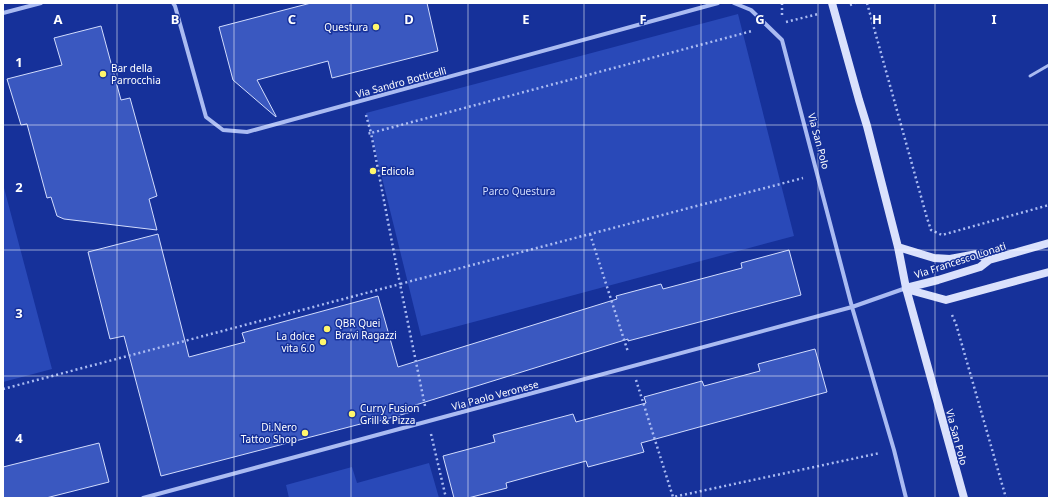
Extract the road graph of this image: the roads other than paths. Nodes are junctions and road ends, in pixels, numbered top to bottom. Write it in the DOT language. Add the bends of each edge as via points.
graph roads {
  1 [pos="42,3"];
  2 [pos="173,3"];
  3 [pos="718,3"];
  4 [pos="734,3"];
  5 [pos="833,6"];
  6 [pos="3,13"];
  7 [pos="1049,65"];
  8 [pos="1030,76"];
  9 [pos="1049,243"];
  10 [pos="898,247"];
  11 [pos="989,260"];
  12 [pos="1049,272"];
  13 [pos="906,288"];
  14 [pos="852,307"];
  15 [pos="143,498"];
  16 [pos="906,498"];
  17 [pos="964,498"];
  1 -- 6 [label="street"];
  2 -- 3 [label="street, Via Sandro Botticelli" via="176,6 206,117 223,130 247,132"];
  4 -- 14 [label="street, Via San Polo" via="752,10 782,40"];
  5 -- 10 [label="main road, Via San Polo"];
  7 -- 8 [label="lane"];
  9 -- 11 [label="main road, Via Francesco Lonati"];
  10 -- 11 [label="main road" via="934,258 950,259 977,254"];
  10 -- 13 [label="main road, Via San Polo"];
  11 -- 13 [label="main road, Via Francesco Lonati" via="980,266"];
  12 -- 13 [label="main road, Via Francesco Lonati" via="946,300"];
  13 -- 14 [label="street"];
  13 -- 17 [label="main road, Via San Polo"];
  14 -- 15 [label="street, Via Paolo Veronese"];
  14 -- 16 [label="street, Via San Polo"];
}
